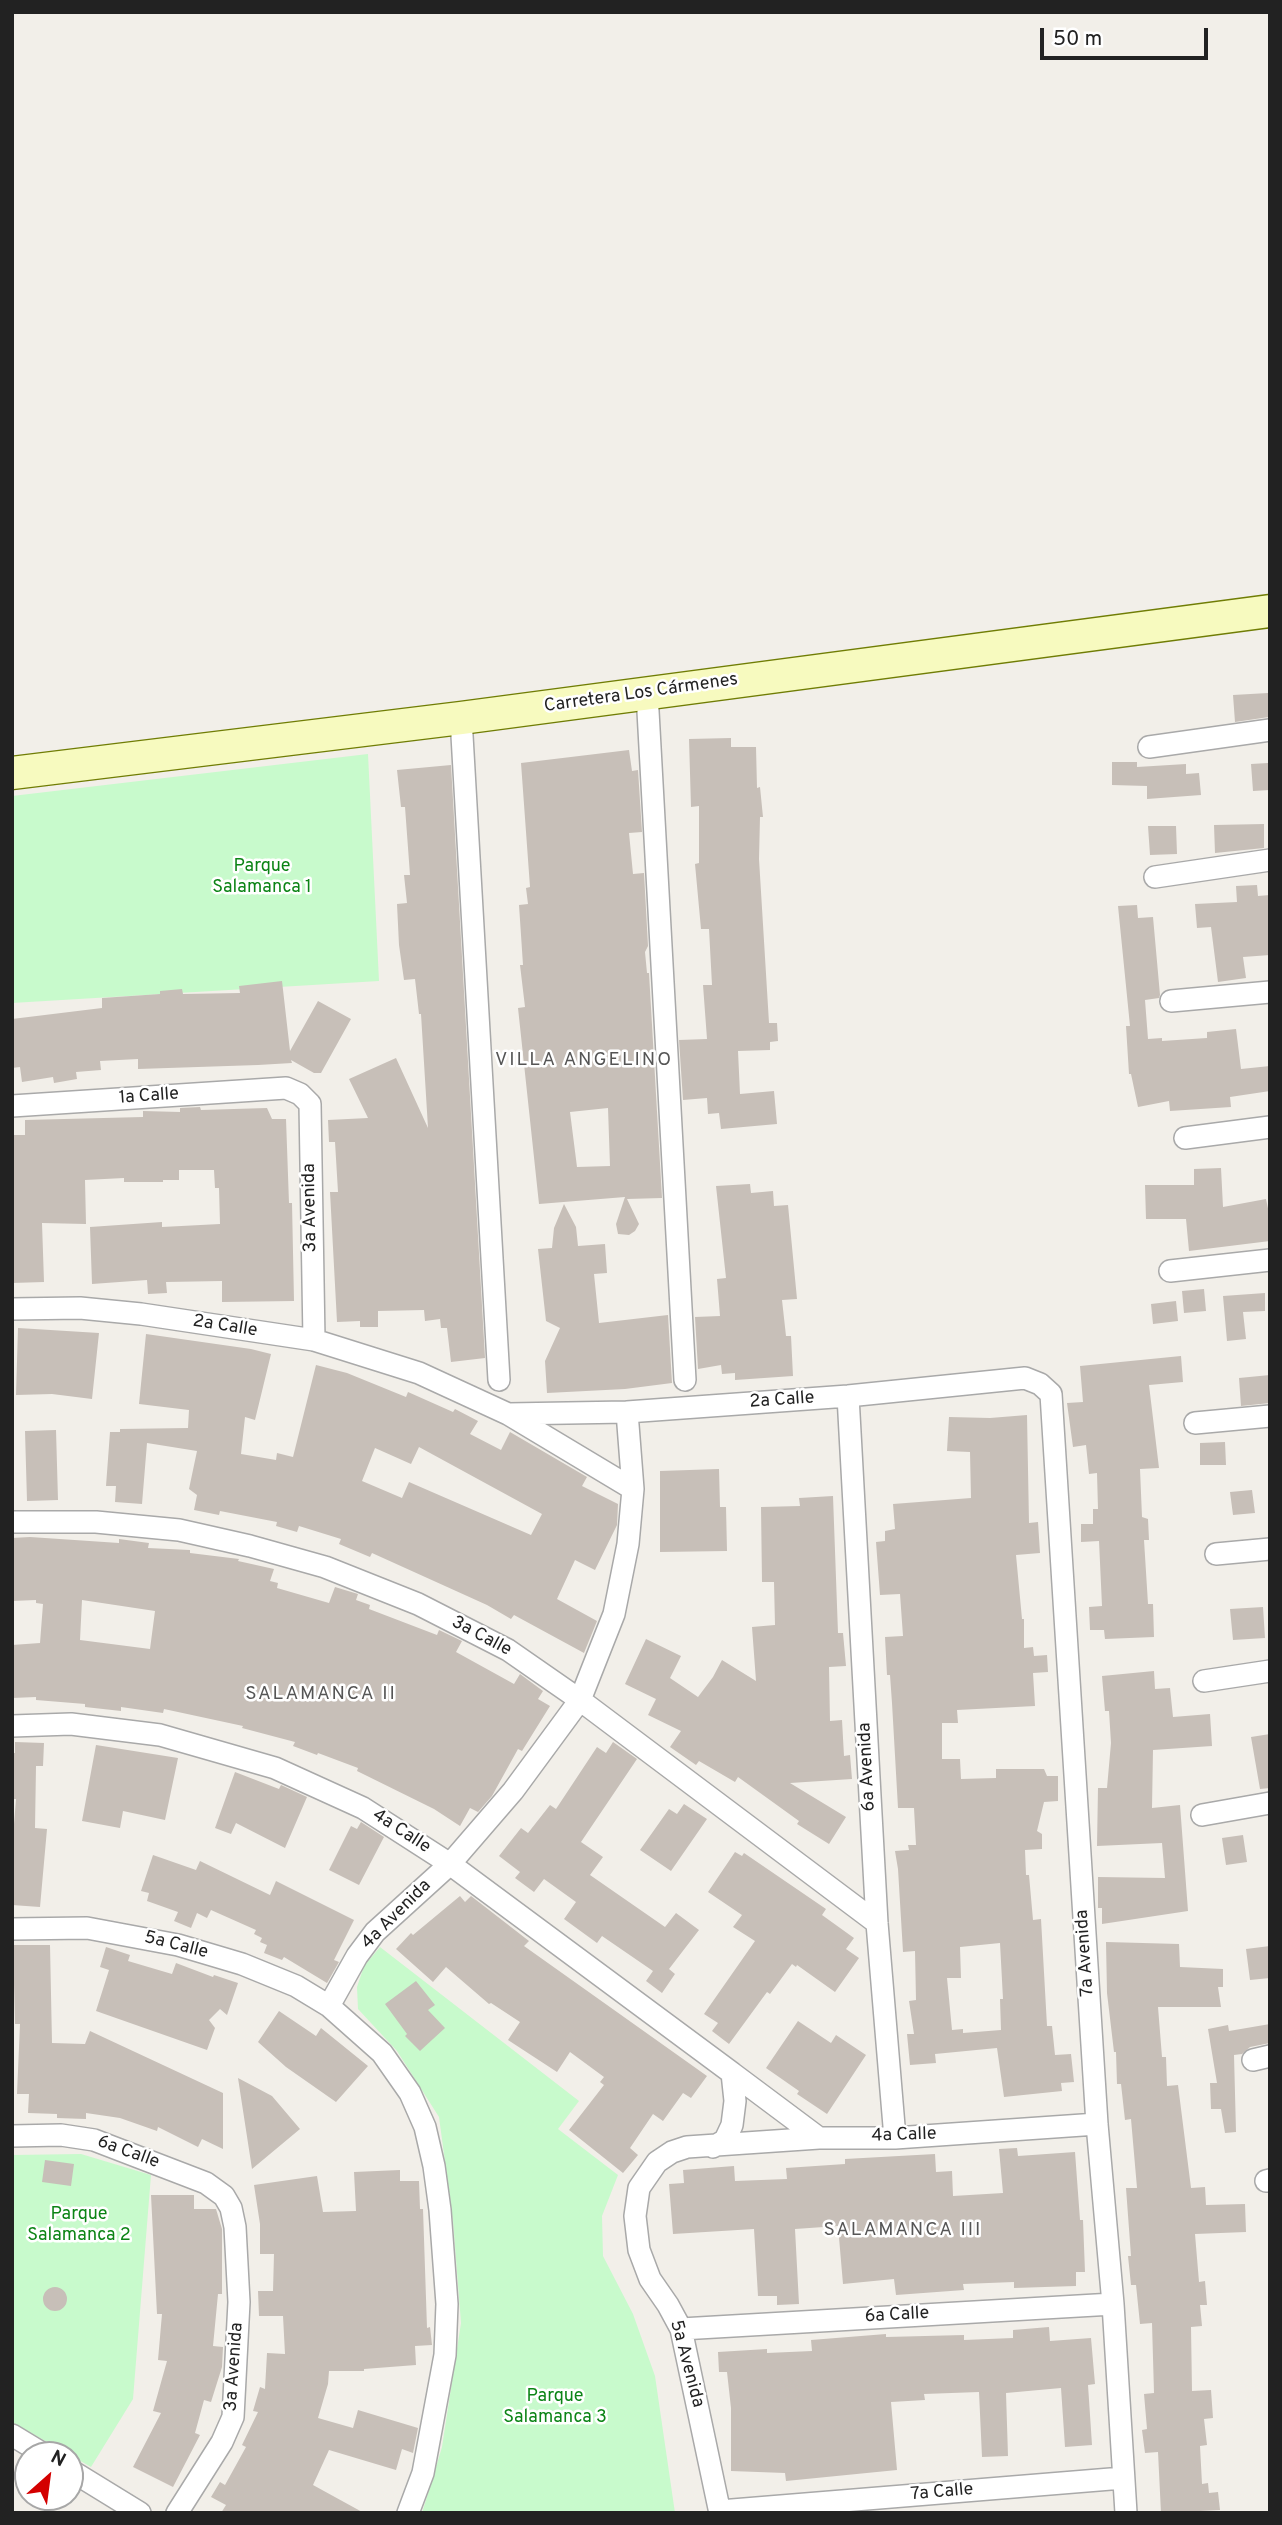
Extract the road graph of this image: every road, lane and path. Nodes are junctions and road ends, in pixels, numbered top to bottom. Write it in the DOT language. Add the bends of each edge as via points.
graph roads {
  1 [pos="1270,611"];
  2 [pos="647,693"];
  3 [pos="461,718"];
  4 [pos="1270,730"];
  5 [pos="1149,747"];
  6 [pos="12,773"];
  7 [pos="1270,860"];
  8 [pos="1155,877"];
  9 [pos="1270,992"];
  10 [pos="1171,1001"];
  11 [pos="286,1088"];
  12 [pos="12,1106"];
  13 [pos="1270,1127"];
  14 [pos="1185,1138"];
  15 [pos="1270,1260"];
  16 [pos="1170,1271"];
  17 [pos="12,1309"];
  18 [pos="314,1340"];
  19 [pos="499,1380"];
  20 [pos="685,1380"];
  21 [pos="1051,1394"];
  22 [pos="848,1396"];
  23 [pos="627,1412"];
  24 [pos="508,1414"];
  25 [pos="1270,1416"];
  26 [pos="1195,1423"];
  27 [pos="633,1489"];
  28 [pos="12,1522"];
  29 [pos="1270,1549"];
  30 [pos="1216,1554"];
  31 [pos="1270,1671"];
  32 [pos="1205,1681"];
  33 [pos="580,1700"];
  34 [pos="12,1726"];
  35 [pos="1270,1803"];
  36 [pos="1202,1815"];
  37 [pos="450,1864"];
  38 [pos="877,1923"];
  39 [pos="12,1930"];
  40 [pos="329,2006"];
  41 [pos="732,2073"];
  42 [pos="1097,2124"];
  43 [pos="12,2136"];
  44 [pos="819,2138"];
  45 [pos="895,2138"];
  46 [pos="713,2147"];
  47 [pos="232,2208"];
  48 [pos="1113,2304"];
  49 [pos="681,2329"];
  50 [pos="1123,2478"];
  51 [pos="84,2479"];
  52 [pos="720,2512"];
  53 [pos="140,2513"];
  54 [pos="177,2513"];
  55 [pos="408,2513"];
  56 [pos="1126,2513"];
  1 -- 2 [label="main road, Carretera Los Cármenes"];
  2 -- 3 [label="main road, Carretera Los Cármenes"];
  2 -- 20 [label="street"];
  3 -- 6 [label="main road, Carretera Los Cármenes"];
  3 -- 19 [label="street"];
  4 -- 5 [label="street"];
  7 -- 8 [label="street"];
  9 -- 10 [label="street"];
  11 -- 12 [label="street, 1a Calle"];
  11 -- 18 [label="street, 3a Avenida" via="310,1104"];
  13 -- 14 [label="street"];
  15 -- 16 [label="street"];
  17 -- 18 [label="street, 2a Calle" via="80,1308 141,1314"];
  18 -- 24 [label="street, 2a Calle" via="419,1373"];
  21 -- 22 [label="street, 2a Calle" via="1026,1378"];
  21 -- 42 [label="street, 7a Avenida"];
  22 -- 23 [label="street, 2a Calle"];
  22 -- 38 [label="street, 6a Avenida"];
  23 -- 24 [label="street, 2a Calle"];
  23 -- 27 [label="street, 4a Avenida"];
  24 -- 27 [label="street, 2a Calle"];
  25 -- 26 [label="street"];
  27 -- 33 [label="street, 4a Avenida" via="614,1614"];
  28 -- 33 [label="street, 3a Calle" via="96,1522 179,1530 326,1567 418,1604 508,1650"];
  29 -- 30 [label="street"];
  31 -- 32 [label="street"];
  33 -- 37 [label="street, 4a Avenida" via="513,1791"];
  33 -- 38 [label="street, 3a Calle"];
  34 -- 37 [label="street, 4a Calle" via="71,1724 160,1735 275,1768 363,1808"];
  35 -- 36 [label="street"];
  37 -- 40 [label="street, 4a Avenida" via="375,1932"];
  37 -- 41 [label="street, 4a Calle"];
  38 -- 45 [label="street, 6a Avenida"];
  39 -- 40 [label="street, 5a Calle" via="87,1928 178,1945 242,1964"];
  40 -- 55 [label="street" via="382,2053 410,2093 425,2127 434,2166 447,2304 445,2355 422,2473"];
  41 -- 44 [label="street, 4a Calle"];
  41 -- 46 [label="street" via="732,2125 725,2140"];
  42 -- 45 [label="street, 4a Calle"];
  42 -- 48 [label="street, 7a Avenida"];
  43 -- 47 [label="street, 6a Calle" via="94,2140 206,2183"];
  44 -- 45 [label="street, 4a Calle"];
  44 -- 46 [label="street, 5a Avenida"];
  46 -- 49 [label="street, 5a Avenida" via="672,2151 657,2162 639,2188 635,2216 639,2250 650,2279"];
  47 -- 54 [label="street, 3a Avenida" via="239,2302 233,2417"];
  48 -- 49 [label="street, 6a Calle"];
  48 -- 50 [label="street, 7a Avenida"];
  49 -- 52 [label="street, 5a Avenida"];
  50 -- 52 [label="street, 7a Calle"];
  50 -- 56 [label="street, 7a Avenida"];
  51 -- 53 [label="street"];
}
